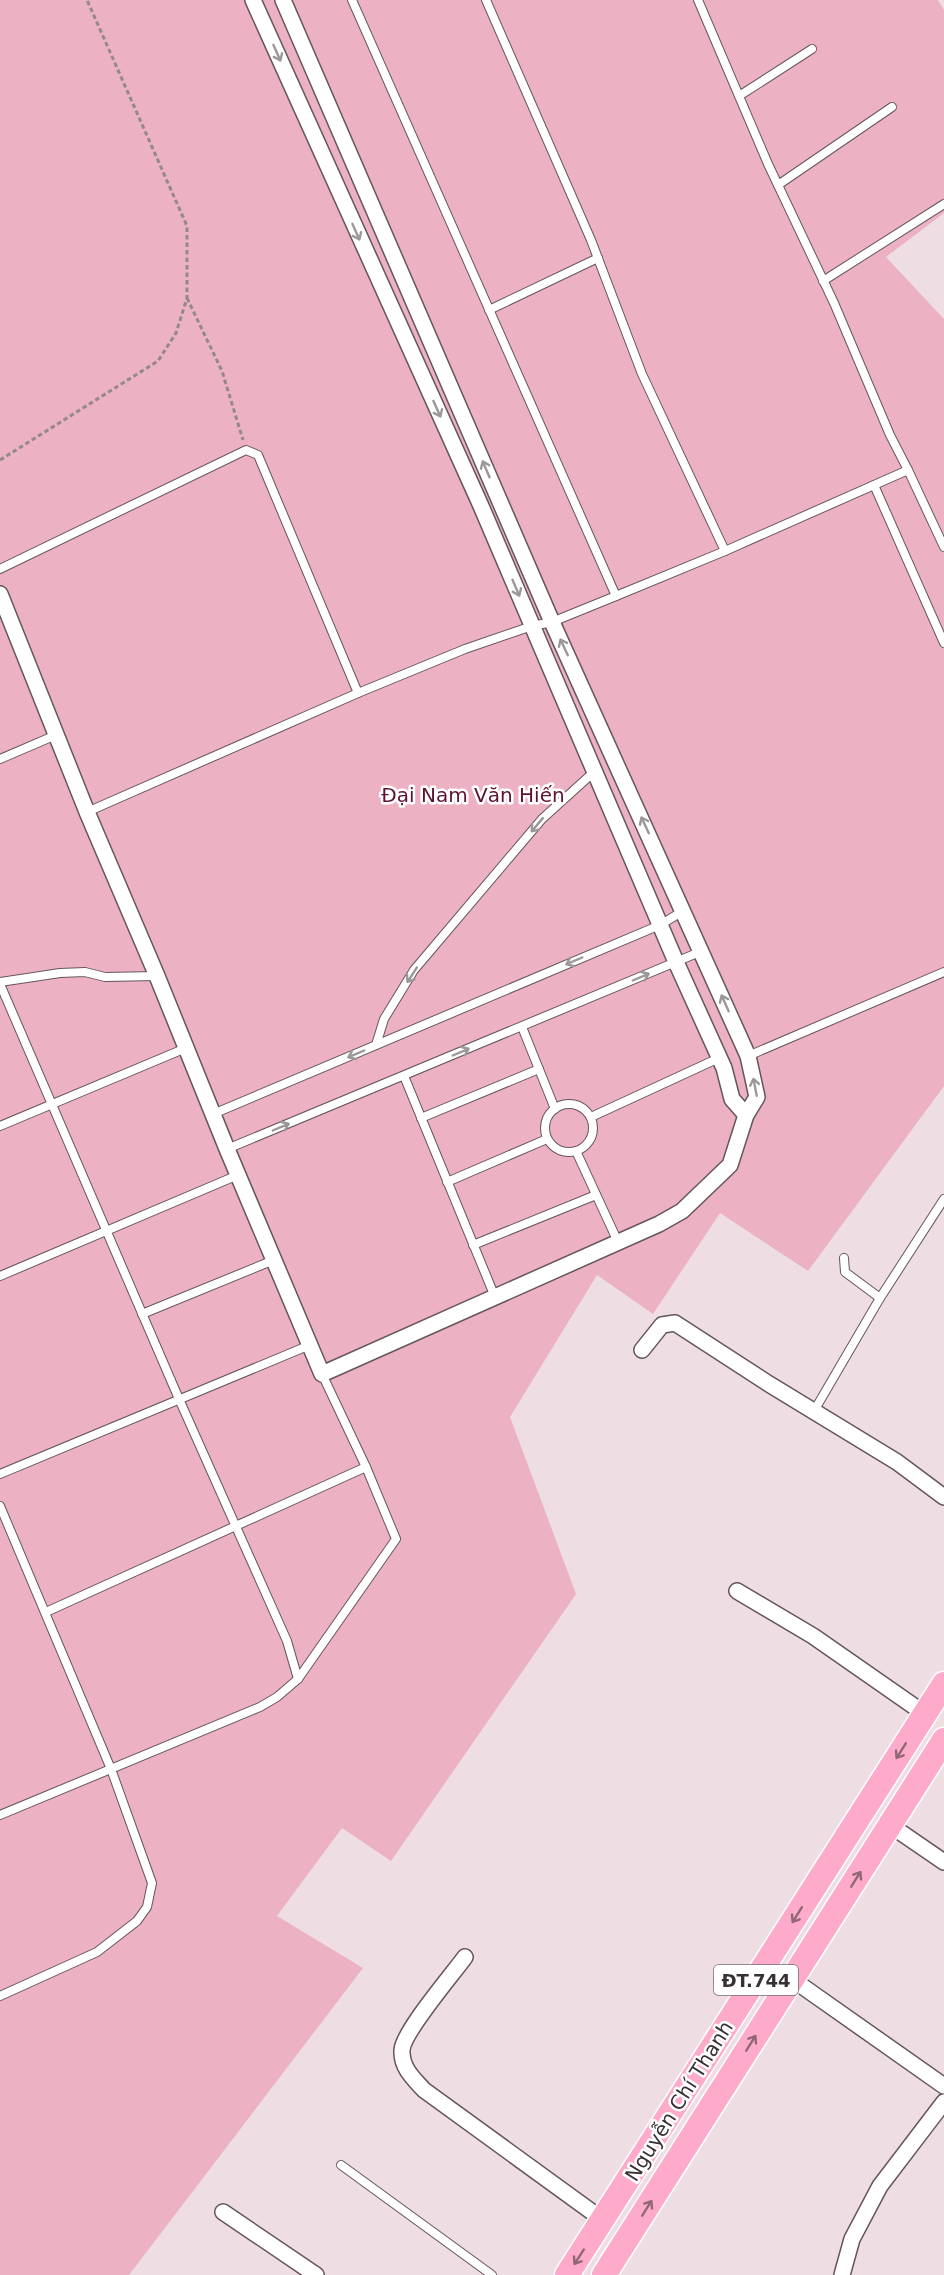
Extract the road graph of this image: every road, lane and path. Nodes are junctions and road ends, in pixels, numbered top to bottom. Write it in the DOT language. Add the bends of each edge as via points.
graph roads {
  1 [pos="87,0"];
  2 [pos="253,0"];
  3 [pos="283,0"];
  4 [pos="352,0"];
  5 [pos="486,0"];
  6 [pos="698,0"];
  7 [pos="812,49"];
  8 [pos="739,96"];
  9 [pos="892,107"];
  10 [pos="778,185"];
  11 [pos="944,204"];
  12 [pos="598,258"];
  13 [pos="823,280"];
  14 [pos="187,298"];
  15 [pos="489,310"];
  16 [pos="246,450"];
  17 [pos="0,460"];
  18 [pos="908,470"];
  19 [pos="874,485"];
  20 [pos="944,547"];
  21 [pos="725,551"];
  22 [pos="0,569"];
  23 [pos="0,594"];
  24 [pos="616,596"];
  25 [pos="552,622"];
  26 [pos="532,626"];
  27 [pos="944,643"];
  28 [pos="358,693"];
  29 [pos="56,735"];
  30 [pos="0,759"];
  31 [pos="595,771"];
  32 [pos="87,812"];
  33 [pos="684,910"];
  34 [pos="660,925"];
  35 [pos="702,951"];
  36 [pos="676,962"];
  37 [pos="944,972"];
  38 [pos="157,976"];
  39 [pos="0,983"];
  40 [pos="522,1027"];
  41 [pos="376,1045"];
  42 [pos="186,1048"];
  43 [pos="748,1056"];
  44 [pos="719,1058"];
  45 [pos="539,1069"];
  46 [pos="404,1076"];
  47 [pos="51,1103"];
  48 [pos="555,1108"];
  49 [pos="213,1114"];
  50 [pos="747,1115"];
  51 [pos="421,1118"];
  52 [pos="591,1118"];
  53 [pos="0,1126"];
  54 [pos="548,1139"];
  55 [pos="227,1149"];
  56 [pos="576,1151"];
  57 [pos="238,1175"];
  58 [pos="447,1182"];
  59 [pos="596,1195"];
  60 [pos="944,1199"];
  61 [pos="107,1232"];
  62 [pos="618,1242"];
  63 [pos="473,1245"];
  64 [pos="844,1258"];
  65 [pos="274,1260"];
  66 [pos="0,1276"];
  67 [pos="495,1297"];
  68 [pos="880,1298"];
  69 [pos="142,1314"];
  70 [pos="310,1345"];
  71 [pos="642,1350"];
  72 [pos="322,1374"];
  73 [pos="179,1400"];
  74 [pos="814,1411"];
  75 [pos="366,1467"];
  76 [pos="0,1474"];
  77 [pos="944,1497"];
  78 [pos="0,1506"];
  79 [pos="236,1526"];
  80 [pos="737,1591"];
  81 [pos="46,1612"];
  82 [pos="298,1679"];
  83 [pos="944,1684"];
  84 [pos="925,1714"];
  85 [pos="944,1740"];
  86 [pos="111,1768"];
  87 [pos="0,1815"];
  88 [pos="890,1825"];
  89 [pos="944,1862"];
  90 [pos="465,1957"];
  91 [pos="767,1962"];
  92 [pos="792,1979"];
  93 [pos="0,1996"];
  94 [pos="944,2086"];
  95 [pos="944,2102"];
  96 [pos="341,2165"];
  97 [pos="223,2212"];
  98 [pos="603,2220"];
  99 [pos="316,2275"];
  100 [pos="492,2275"];
  101 [pos="567,2275"];
  102 [pos="604,2275"];
  103 [pos="842,2275"];
  1 -- 14 [label="path" via="187,226"];
  2 -- 26 [label="street, one-way"];
  25 -- 3 [label="street, one-way"];
  4 -- 15 [label="lane"];
  5 -- 12 [label="lane"];
  6 -- 8 [label="lane"];
  7 -- 8 [label="lane"];
  8 -- 10 [label="lane"];
  9 -- 10 [label="lane"];
  10 -- 13 [label="lane"];
  11 -- 13 [label="lane"];
  12 -- 15 [label="lane"];
  12 -- 21 [label="lane" via="642,374"];
  13 -- 18 [label="lane"];
  14 -- 16 [label="path" via="222,371"];
  14 -- 17 [label="path" via="176,333 158,361"];
  15 -- 24 [label="lane"];
  16 -- 22 [label="lane"];
  16 -- 28 [label="lane" via="258,455"];
  18 -- 19 [label="lane"];
  18 -- 20 [label="lane"];
  19 -- 21 [label="lane"];
  19 -- 27 [label="lane"];
  21 -- 24 [label="lane"];
  23 -- 29 [label="street"];
  24 -- 25 [label="lane"];
  25 -- 26 [label="lane"];
  33 -- 25 [label="street, one-way"];
  26 -- 28 [label="lane"];
  26 -- 31 [label="street"];
  28 -- 32 [label="lane"];
  29 -- 30 [label="lane"];
  29 -- 32 [label="street"];
  31 -- 34 [label="street"];
  31 -- 41 [label="lane, one-way" via="542,819 414,970 384,1019"];
  32 -- 38 [label="street"];
  33 -- 34 [label="lane"];
  33 -- 35 [label="street"];
  34 -- 36 [label="street"];
  34 -- 41 [label="lane, one-way"];
  35 -- 36 [label="lane"];
  43 -- 35 [label="street, one-way"];
  40 -- 36 [label="lane, one-way"];
  36 -- 44 [label="street"];
  37 -- 43 [label="lane"];
  38 -- 39 [label="lane" via="105,978 85,972 60,973"];
  38 -- 42 [label="street"];
  39 -- 47 [label="lane"];
  40 -- 45 [label="lane"];
  46 -- 40 [label="lane, one-way"];
  41 -- 49 [label="lane, one-way"];
  42 -- 47 [label="lane"];
  42 -- 49 [label="street"];
  50 -- 43 [label="street, one-way" via="757,1097"];
  44 -- 50 [label="street" via="732,1099"];
  44 -- 52 [label="lane"];
  45 -- 48 [label="lane"];
  45 -- 51 [label="lane"];
  46 -- 51 [label="lane"];
  55 -- 46 [label="lane, one-way"];
  47 -- 53 [label="lane"];
  47 -- 61 [label="lane"];
  48 -- 52 [label="lane" via="579,1106"];
  48 -- 54 [label="lane" via="545,1122"];
  49 -- 55 [label="street"];
  50 -- 62 [label="street" via="730,1165 705,1190 682,1211"];
  51 -- 58 [label="lane"];
  52 -- 56 [label="lane" via="589,1142"];
  54 -- 56 [label="lane" via="559,1150"];
  54 -- 58 [label="lane"];
  55 -- 57 [label="street"];
  56 -- 59 [label="lane"];
  57 -- 61 [label="lane"];
  57 -- 65 [label="street"];
  58 -- 63 [label="lane"];
  59 -- 62 [label="lane"];
  59 -- 63 [label="lane"];
  60 -- 68 [label="lane"];
  61 -- 66 [label="lane"];
  61 -- 69 [label="lane"];
  62 -- 67 [label="street"];
  63 -- 67 [label="lane"];
  64 -- 68 [label="lane" via="845,1272"];
  65 -- 69 [label="lane"];
  65 -- 70 [label="street"];
  67 -- 72 [label="street"];
  68 -- 74 [label="lane"];
  69 -- 73 [label="lane"];
  70 -- 72 [label="street"];
  70 -- 73 [label="lane"];
  71 -- 74 [label="street" via="663,1324 675,1323"];
  72 -- 75 [label="lane"];
  73 -- 76 [label="lane"];
  73 -- 79 [label="lane"];
  74 -- 77 [label="street" via="897,1462"];
  75 -- 79 [label="lane"];
  75 -- 82 [label="lane" via="396,1539"];
  78 -- 81 [label="lane"];
  79 -- 81 [label="lane"];
  79 -- 82 [label="lane" via="287,1641"];
  80 -- 84 [label="street" via="813,1636"];
  81 -- 86 [label="lane"];
  82 -- 86 [label="lane" via="260,1707"];
  83 -- 84 [label="main road, Nguyễn Chí Thanh / ĐT.744"];
  84 -- 91 [label="main road, Nguyễn Chí Thanh / ĐT.744, one-way"];
  85 -- 88 [label="main road, Nguyễn Chí Thanh / ĐT.744"];
  86 -- 87 [label="lane"];
  86 -- 93 [label="lane" via="152,1883 147,1907 137,1921 97,1952"];
  88 -- 89 [label="street"];
  92 -- 88 [label="main road, Nguyễn Chí Thanh / ĐT.744, one-way"];
  90 -- 98 [label="street" via="414,2024 402,2049 407,2071 424,2090"];
  91 -- 92 [label="main road"];
  91 -- 98 [label="main road, Nguyễn Chí Thanh / ĐT.744"];
  92 -- 94 [label="street"];
  102 -- 92 [label="main road, Nguyễn Chí Thanh / ĐT.744, one-way"];
  95 -- 103 [label="street" via="880,2186 852,2240"];
  96 -- 100 [label="lane"];
  97 -- 99 [label="street"];
  98 -- 101 [label="main road, Nguyễn Chí Thanh / ĐT.744, one-way"];
}
